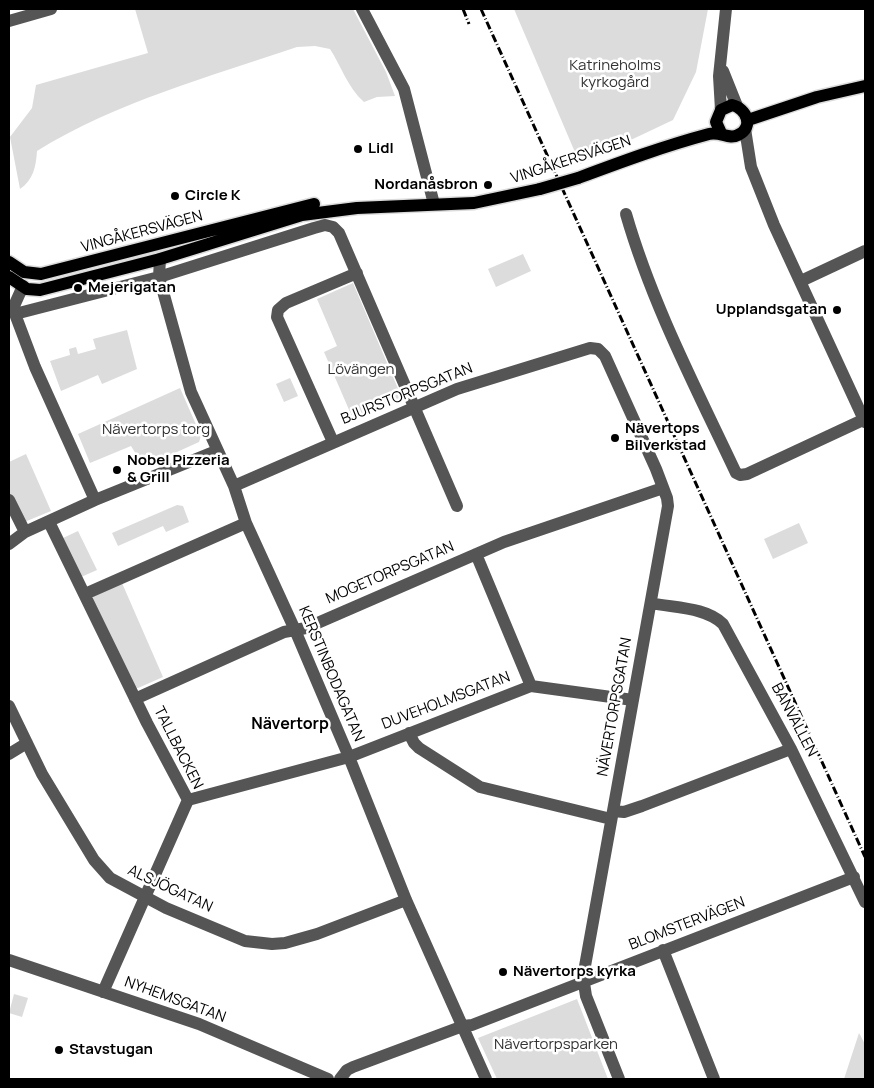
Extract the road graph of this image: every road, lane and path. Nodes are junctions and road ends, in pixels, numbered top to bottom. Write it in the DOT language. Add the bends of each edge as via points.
graph roads {
  1 [pos="51,9"];
  2 [pos="362,9"];
  3 [pos="726,9"];
  4 [pos="9,21"];
  5 [pos="719,61"];
  6 [pos="865,86"];
  7 [pos="718,115"];
  8 [pos="743,116"];
  9 [pos="726,135"];
  10 [pos="657,149"];
  11 [pos="751,167"];
  12 [pos="434,204"];
  13 [pos="626,214"];
  14 [pos="159,245"];
  15 [pos="865,252"];
  16 [pos="160,259"];
  17 [pos="9,262"];
  18 [pos="356,273"];
  19 [pos="29,274"];
  20 [pos="9,277"];
  21 [pos="159,277"];
  22 [pos="801,281"];
  23 [pos="23,286"];
  24 [pos="15,314"];
  25 [pos="598,349"];
  26 [pos="416,407"];
  27 [pos="865,420"];
  28 [pos="333,442"];
  29 [pos="216,451"];
  30 [pos="234,486"];
  31 [pos="663,488"];
  32 [pos="9,500"];
  33 [pos="95,500"];
  34 [pos="458,506"];
  35 [pos="49,522"];
  36 [pos="246,523"];
  37 [pos="25,532"];
  38 [pos="9,544"];
  39 [pos="476,554"];
  40 [pos="85,594"];
  41 [pos="651,603"];
  42 [pos="295,630"];
  43 [pos="531,686"];
  44 [pos="135,699"];
  45 [pos="633,700"];
  46 [pos="9,706"];
  47 [pos="409,733"];
  48 [pos="27,743"];
  49 [pos="792,749"];
  50 [pos="9,754"];
  51 [pos="349,757"];
  52 [pos="188,800"];
  53 [pos="612,815"];
  54 [pos="854,877"];
  55 [pos="144,897"];
  56 [pos="406,900"];
  57 [pos="865,902"];
  58 [pos="662,950"];
  59 [pos="9,960"];
  60 [pos="584,983"];
  61 [pos="103,992"];
  62 [pos="463,1026"];
  63 [pos="328,1079"];
  64 [pos="340,1079"];
  65 [pos="486,1079"];
  66 [pos="619,1079"];
  67 [pos="714,1079"];
  1 -- 4 [label="street"];
  2 -- 12 [label="street" via="404,89"];
  3 -- 5 [label="street"];
  5 -- 7 [label="street"];
  5 -- 8 [label="street"];
  6 -- 8 [label="main road"];
  7 -- 8 [label="main road, VINGÅKERSVÄGEN" via="726,106"];
  7 -- 9 [label="main road"];
  7 -- 10 [label="main road, VINGÅKERSVÄGEN"];
  8 -- 9 [label="main road, VINGÅKERSVÄGEN" via="738,136"];
  8 -- 11 [label="street"];
  9 -- 10 [label="main road, VINGÅKERSVÄGEN" via="711,134"];
  9 -- 11 [label="street"];
  10 -- 12 [label="main road, VINGÅKERSVÄGEN, bridge" via="540,189 474,203"];
  11 -- 22 [label="street"];
  12 -- 14 [label="main road, VINGÅKERSVÄGEN" via="394,201 322,203"];
  12 -- 16 [label="main road, VINGÅKERSVÄGEN" via="417,208 334,210 302,216"];
  13 -- 27 [label="street" via="661,310 736,473 747,474"];
  14 -- 16 [label="main road"];
  14 -- 19 [label="main road, VINGÅKERSVÄGEN" via="55,272"];
  15 -- 22 [label="street"];
  16 -- 21 [label="street, VINGÅKERSVÄGEN"];
  16 -- 23 [label="main road, VINGÅKERSVÄGEN" via="40,290"];
  17 -- 19 [label="main road"];
  18 -- 21 [label="street" via="339,233 333,227 325,226"];
  18 -- 26 [label="street"];
  18 -- 28 [label="street" via="286,303 278,310 277,317"];
  19 -- 23 [label="main road"];
  20 -- 23 [label="main road, VINGÅKERSVÄGEN"];
  21 -- 24 [label="street"];
  21 -- 29 [label="street, KERSTINBODAGATAN" via="186,377"];
  22 -- 27 [label="street"];
  23 -- 24 [label="street" via="14,306"];
  24 -- 33 [label="street" via="35,367"];
  25 -- 26 [label="street, BJURSTORPSGATAN" via="590,348 457,388"];
  25 -- 31 [label="street, NÄVERTORPSGATAN" via="605,356"];
  26 -- 28 [label="street, BJURSTORPSGATAN"];
  26 -- 34 [label="street"];
  28 -- 30 [label="street, BJURSTORPSGATAN"];
  29 -- 30 [label="street, KERSTINBODAGATAN"];
  29 -- 33 [label="street"];
  30 -- 36 [label="street, KERSTINBODAGATAN"];
  31 -- 39 [label="street, MOGETORPSGATAN"];
  31 -- 41 [label="street, NÄVERTORPSGATAN" via="668,506"];
  32 -- 37 [label="street"];
  33 -- 35 [label="street"];
  35 -- 37 [label="street"];
  35 -- 40 [label="street, TALLBACKEN"];
  36 -- 40 [label="street"];
  36 -- 42 [label="street, KERSTINBODAGATAN"];
  37 -- 38 [label="street"];
  39 -- 42 [label="street, MOGETORPSGATAN"];
  39 -- 43 [label="street"];
  40 -- 44 [label="street, TALLBACKEN"];
  41 -- 45 [label="street, NÄVERTORPSGATAN"];
  41 -- 49 [label="street, BANVALLEN" via="716,616"];
  42 -- 44 [label="street, MOGETORPSGATAN" via="284,632"];
  42 -- 51 [label="street, KERSTINBODAGATAN"];
  43 -- 45 [label="street, DUVEHOLMSGATAN"];
  43 -- 47 [label="street, DUVEHOLMSGATAN"];
  44 -- 52 [label="street, TALLBACKEN"];
  45 -- 53 [label="street, NÄVERTORPSGATAN"];
  46 -- 48 [label="street, ALSJÖGATAN"];
  47 -- 51 [label="street, DUVEHOLMSGATAN"];
  47 -- 53 [label="street" via="419,748 480,788"];
  48 -- 50 [label="street"];
  48 -- 55 [label="street, ALSJÖGATAN" via="94,860 110,878"];
  49 -- 53 [label="street"];
  49 -- 54 [label="street, BANVALLEN"];
  51 -- 52 [label="street, DUVEHOLMSGATAN"];
  51 -- 56 [label="street, KERSTINBODAGATAN"];
  52 -- 55 [label="street, TALLBACKEN"];
  53 -- 60 [label="street, NÄVERTORPSGATAN"];
  54 -- 57 [label="street, BANVALLEN"];
  54 -- 58 [label="street, BLOMSTERVÄGEN"];
  55 -- 56 [label="street, ALSJÖGATAN" via="245,941 272,944 317,934"];
  55 -- 61 [label="street, TALLBACKEN"];
  56 -- 62 [label="street, KERSTINBODAGATAN"];
  58 -- 60 [label="street, BLOMSTERVÄGEN"];
  58 -- 67 [label="street"];
  59 -- 61 [label="street, NYHEMSGATAN"];
  60 -- 62 [label="street, BLOMSTERVÄGEN"];
  60 -- 66 [label="street, NÄVERTORPSGATAN" via="586,996"];
  61 -- 63 [label="street, NYHEMSGATAN" via="199,1024"];
  62 -- 64 [label="street, BLOMSTERVÄGEN" via="353,1067"];
  62 -- 65 [label="street, KERSTINBODAGATAN"];
}
